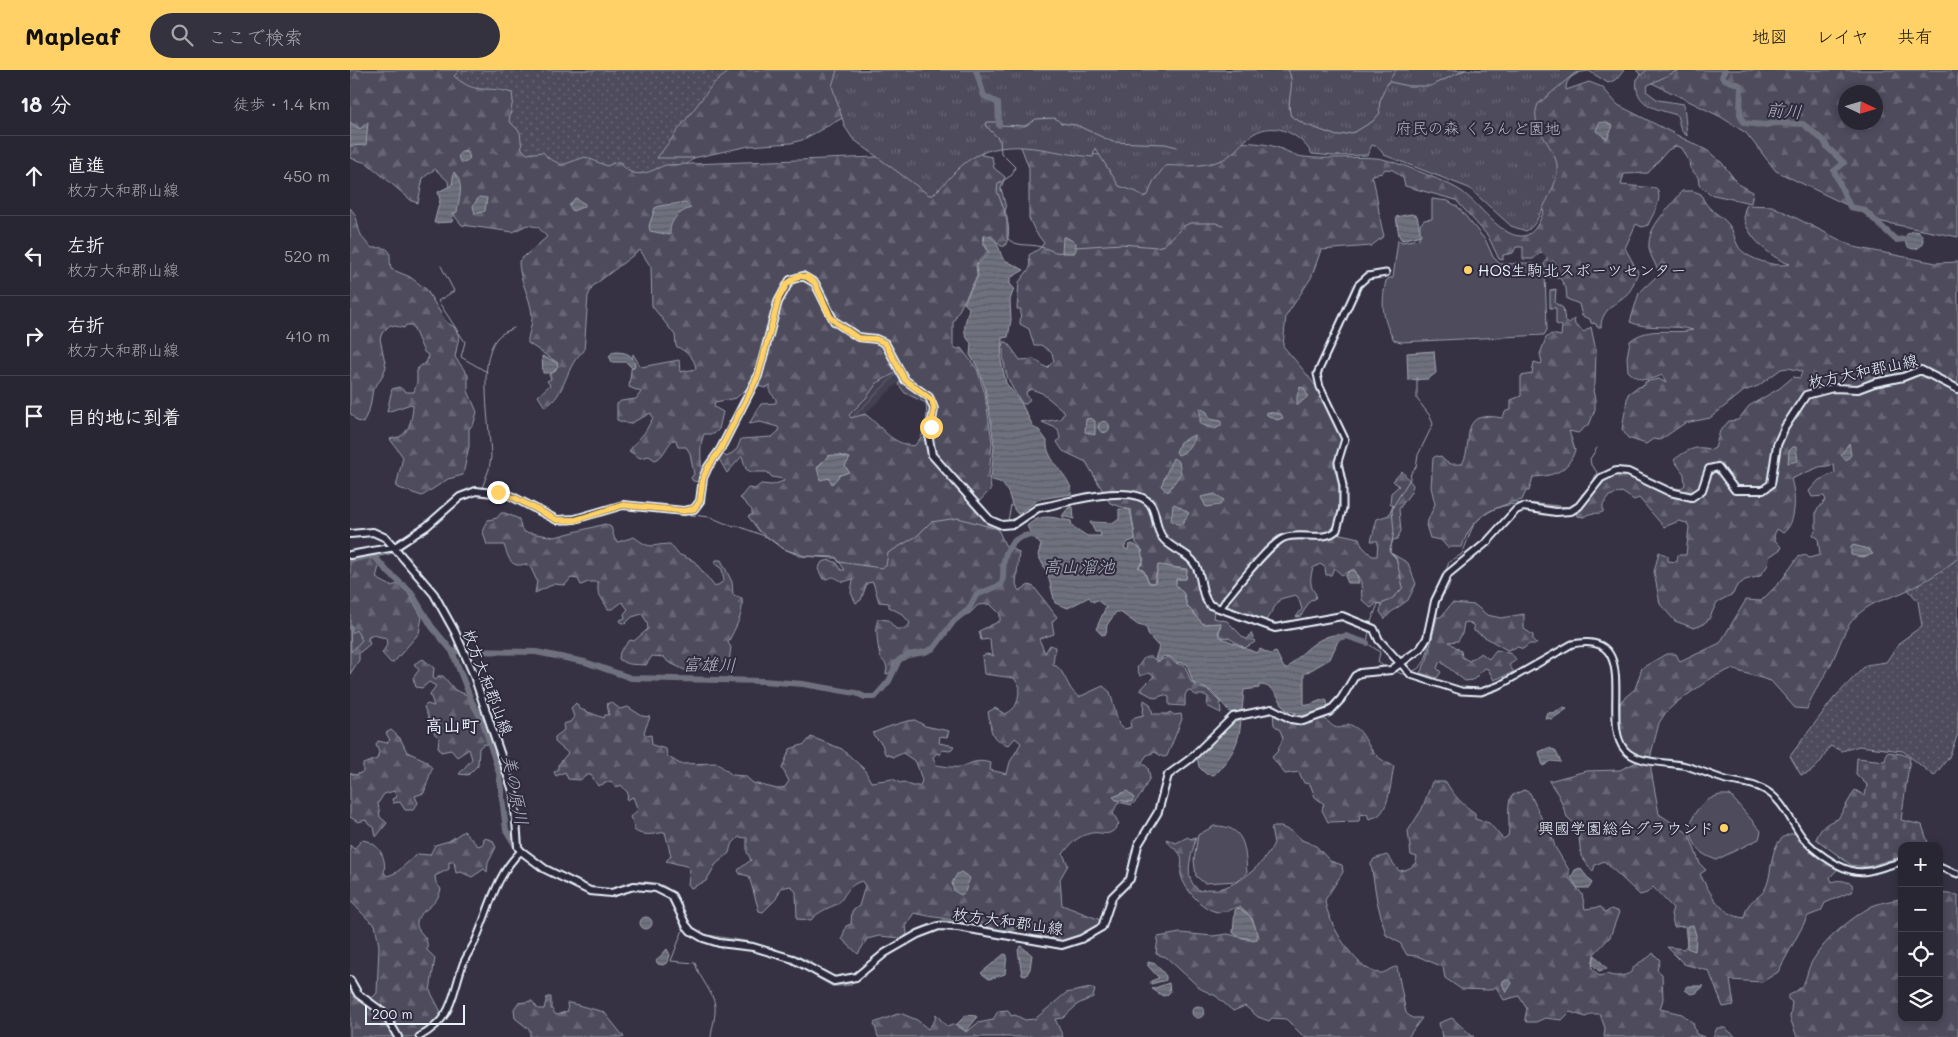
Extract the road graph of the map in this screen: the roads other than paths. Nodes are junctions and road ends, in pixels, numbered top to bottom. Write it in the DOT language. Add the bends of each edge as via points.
graph roads {
  1 [pos="1386,273"];
  2 [pos="1958,388"];
  3 [pos="350,534"];
  4 [pos="395,547"];
  5 [pos="350,555"];
  6 [pos="1221,608"];
  7 [pos="1400,663"];
  8 [pos="519,853"];
  9 [pos="1898,863"];
  10 [pos="1943,868"];
  11 [pos="1958,874"];
  12 [pos="350,980"];
  13 [pos="398,1037"];
  14 [pos="419,1037"];
  1 -- 6 [label="street" via="1368,276 1358,285 1317,374 1345,440 1338,462 1343,508 1337,530 1328,536 1295,535 1280,540"];
  2 -- 7 [label="main road, 枚方大和郡山線" via="1921,370 1858,389 1833,388 1806,395 1783,432 1774,453 1771,484 1763,490 1735,490 1718,467 1709,469 1702,490 1692,497 1661,488 1628,472 1616,471 1601,478 1579,506 1571,511 1556,512 1527,506 1516,510 1487,542 1447,575 1435,601 1425,644"];
  3 -- 4 [label="main road, 枚方大和郡山線" via="376,533"];
  4 -- 5 [label="main road"];
  4 -- 6 [label="main road" via="427,526 460,497 476,491 509,495 557,520 575,520 623,505 684,511 694,509 700,501 708,467 758,376 779,298 790,280 803,276 815,283 834,321 858,338 885,343 905,380 929,397 934,409 929,439 932,455 990,520 1009,525 1038,508 1107,494 1142,496 1154,510 1163,539 1195,563 1206,602"];
  4 -- 8 [label="main road, 枚方大和郡山線" via="443,608 466,655 514,794"];
  6 -- 7 [label="main road" via="1275,628 1349,617 1374,629 1379,640"];
  7 -- 8 [label="main road, 枚方大和郡山線" via="1384,671 1360,672 1329,712 1303,721 1272,709 1239,715 1227,721 1190,759 1168,775 1158,812 1138,845 1130,879 1112,897 1102,927 1062,945 958,926 939,926 885,953 856,977 834,981 793,959 753,947 702,938 691,931 672,896 656,888 634,886 612,893 590,891"];
  7 -- 9 [label="street" via="1411,675 1461,691 1481,692 1500,685 1572,644 1596,644 1609,654 1615,668 1616,732 1630,755 1687,766 1716,777 1760,787 1780,802 1805,840 1844,868 1868,872"];
  8 -- 14 [label="street" via="497,882 477,939 464,963 450,1008 433,1029"];
  10 -- 11 [label="street"];
  12 -- 13 [label="main road" via="358,994 384,1013"];
}
